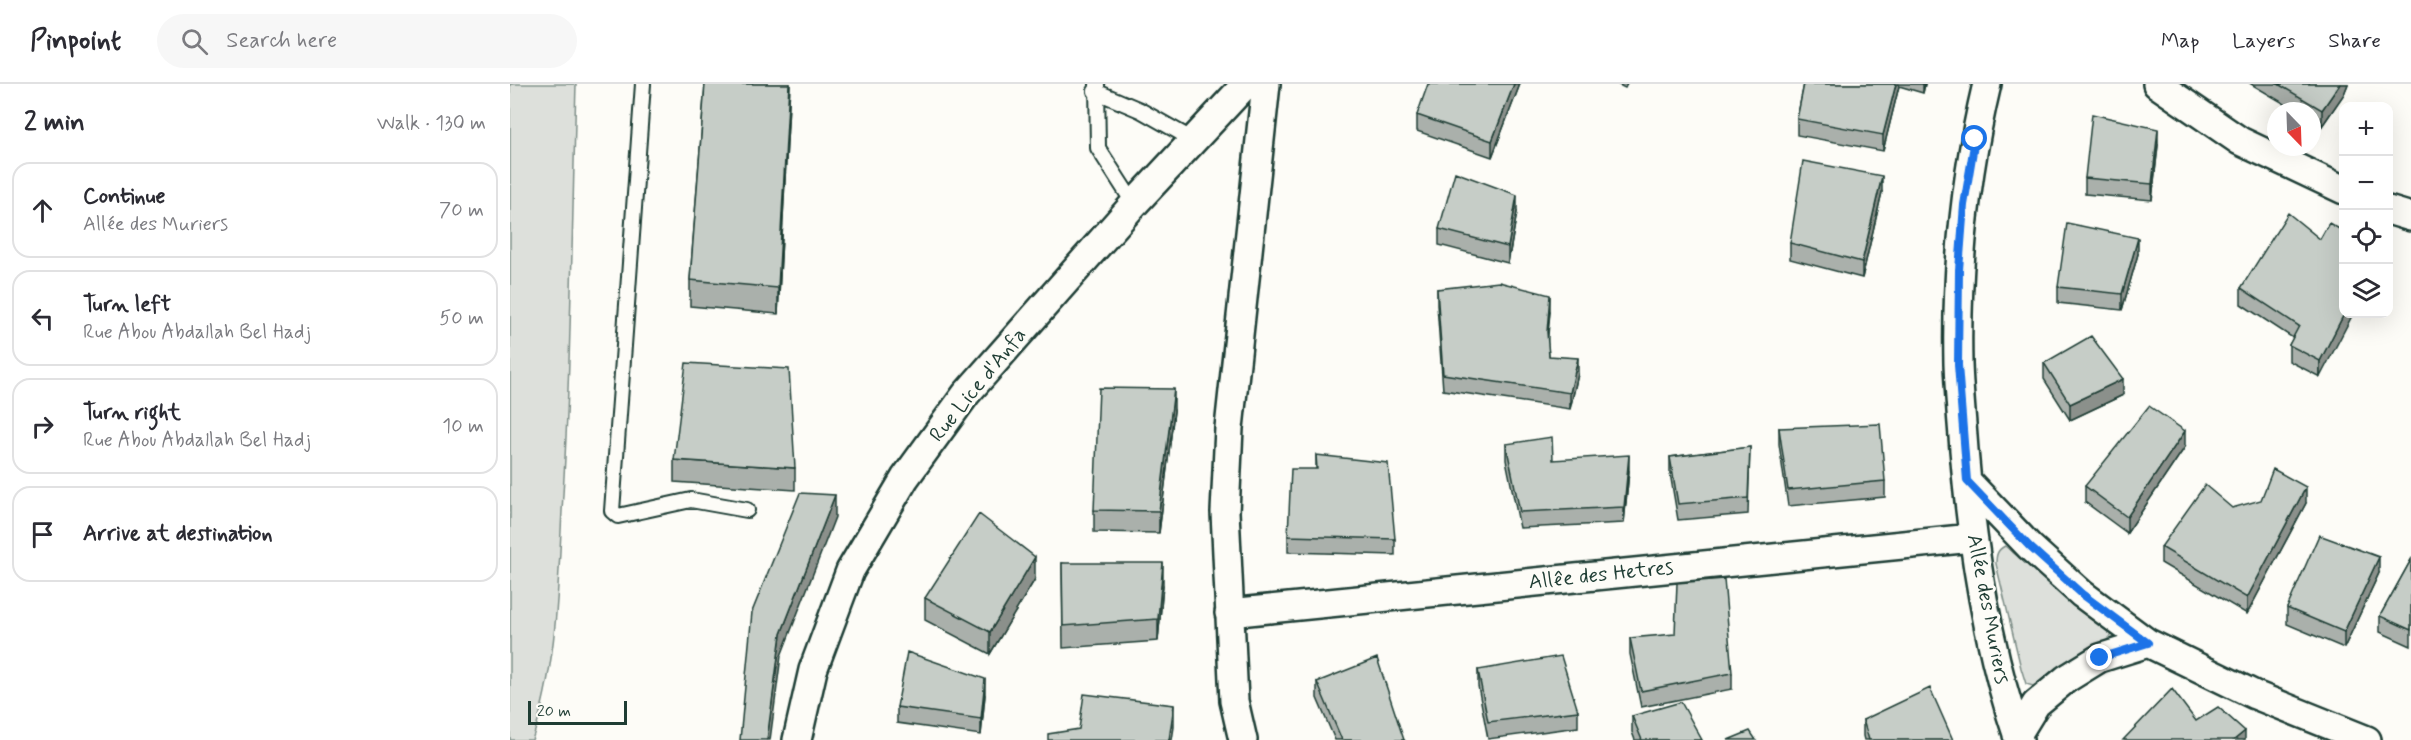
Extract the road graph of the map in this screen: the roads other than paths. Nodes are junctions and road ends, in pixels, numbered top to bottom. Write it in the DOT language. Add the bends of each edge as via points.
graph roads {
  1 [pos="643,84"];
  2 [pos="1246,84"];
  3 [pos="1266,84"];
  4 [pos="2157,84"];
  5 [pos="1990,86"];
  6 [pos="1096,88"];
  7 [pos="1195,141"];
  8 [pos="2339,188"];
  9 [pos="1134,204"];
  10 [pos="2393,212"];
  11 [pos="2411,217"];
  12 [pos="1967,481"];
  13 [pos="747,510"];
  14 [pos="1972,538"];
  15 [pos="1229,613"];
  16 [pos="2148,643"];
  17 [pos="2018,737"];
  18 [pos="797,740"];
  19 [pos="1243,740"];
  20 [pos="2367,740"];
  1 -- 13 [label="lane" via="612,511 618,516 691,500"];
  2 -- 7 [label="street, Rue Lice d'Anfa"];
  3 -- 15 [label="street" via="1229,428 1225,512"];
  4 -- 8 [label="street" via="2241,141"];
  5 -- 12 [label="street, Allée des Muriers" via="1964,205 1959,270 1958,365"];
  6 -- 7 [label="lane"];
  6 -- 9 [label="lane" via="1098,148"];
  7 -- 9 [label="street, Rue Lice d'Anfa"];
  9 -- 18 [label="street, Rue Lice d'Anfa" via="966,394 905,478 850,571 813,670"];
  10 -- 11 [label="street"];
  12 -- 14 [label="street, Allée des Muriers"];
  12 -- 16 [label="street" via="2082,594"];
  14 -- 15 [label="street, Allêe des Hetres"];
  14 -- 17 [label="street, Allée des Muriers" via="2001,681"];
  15 -- 19 [label="street" via="1234,701"];
  16 -- 17 [label="street" via="2100,658 2066,679 2036,704"];
  16 -- 20 [label="street" via="2255,695"];
}
